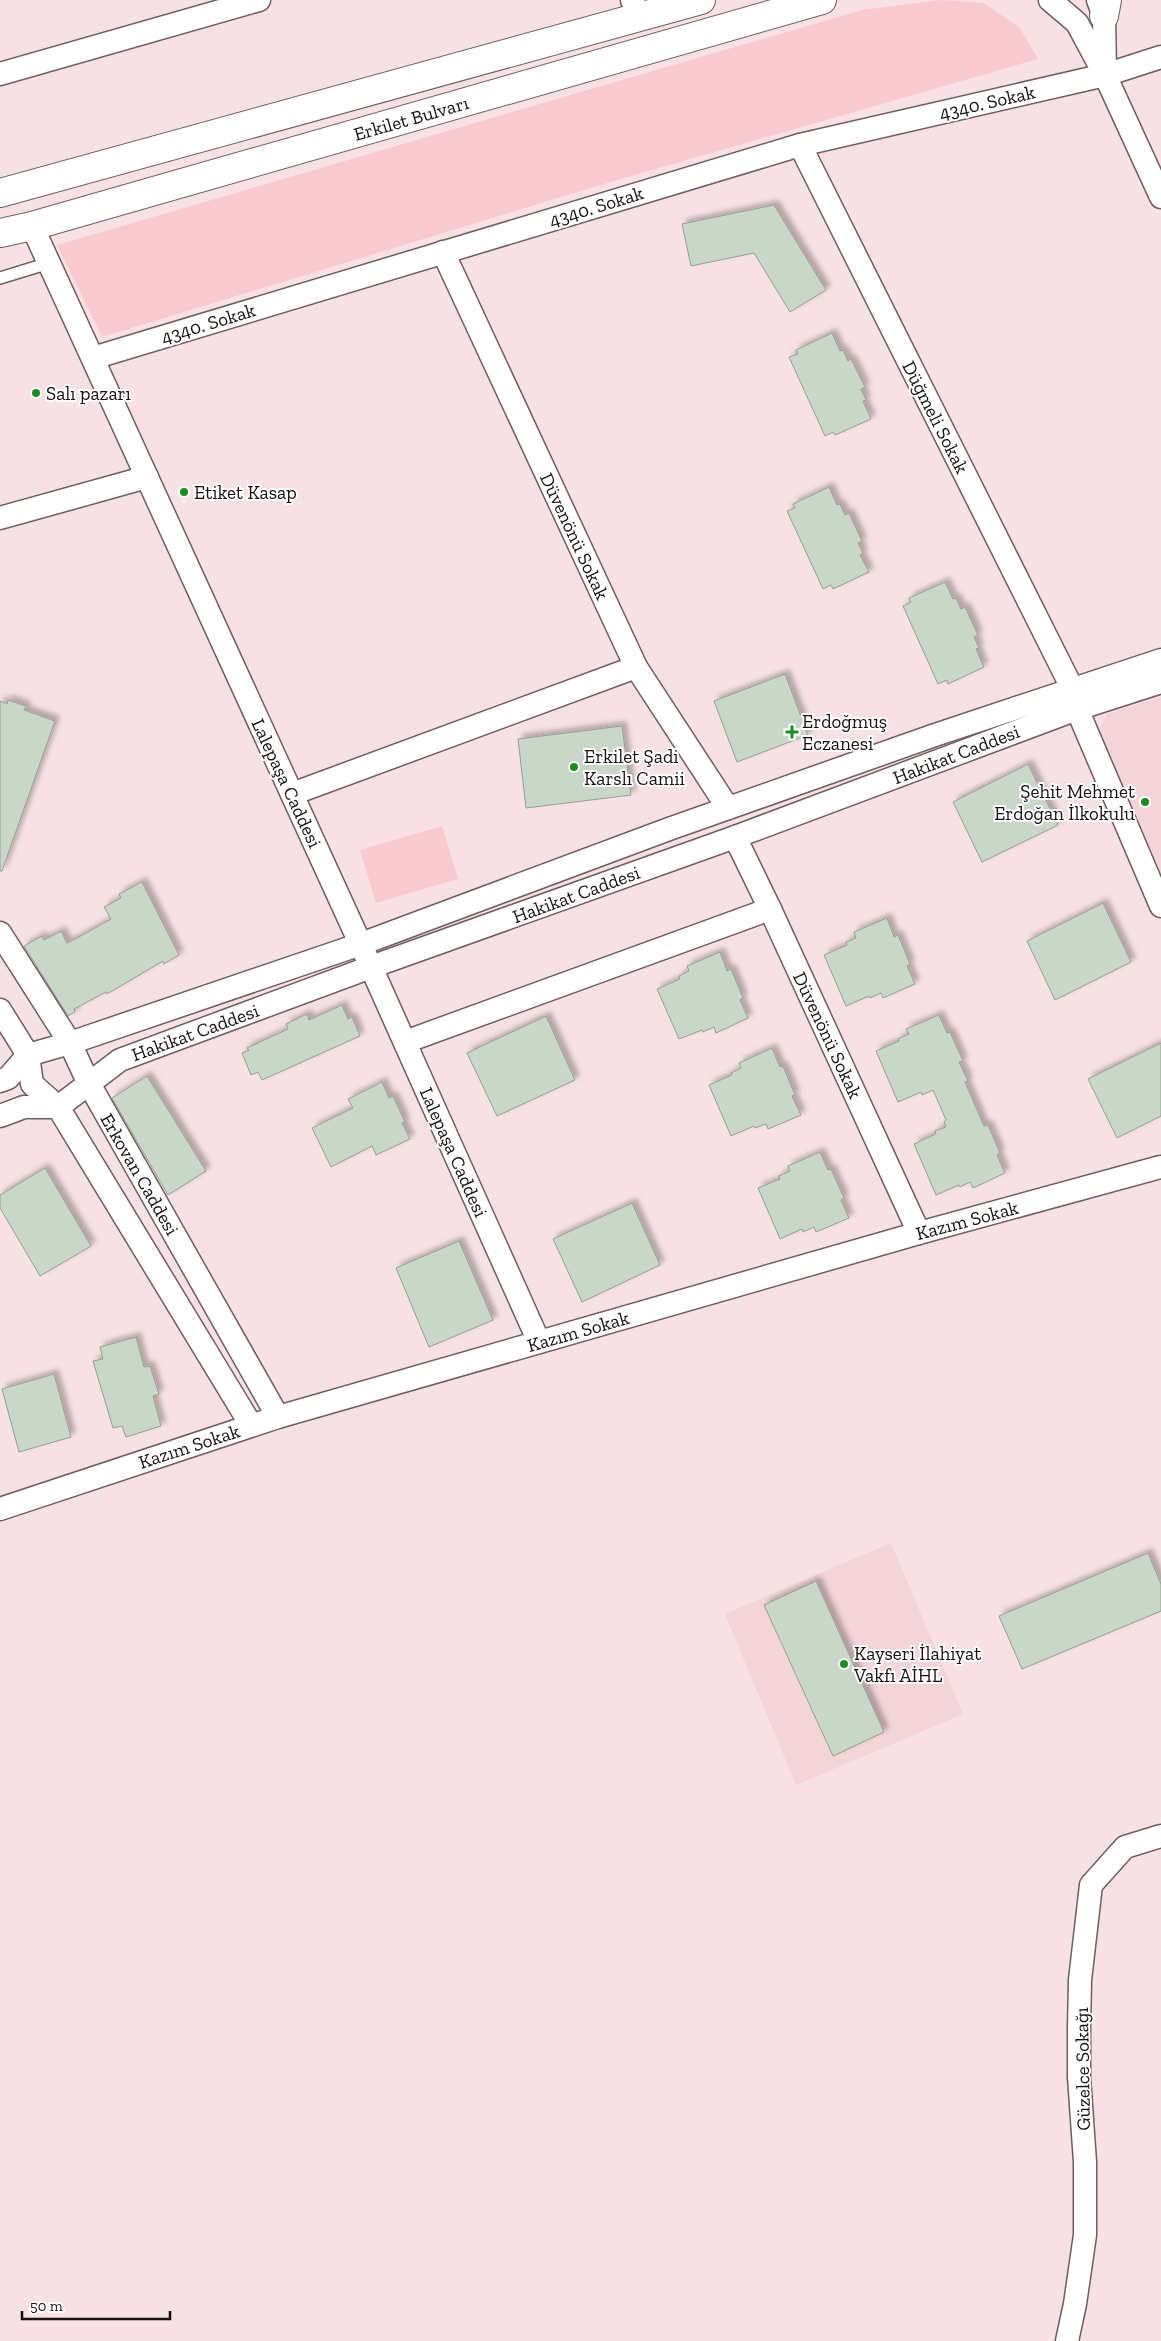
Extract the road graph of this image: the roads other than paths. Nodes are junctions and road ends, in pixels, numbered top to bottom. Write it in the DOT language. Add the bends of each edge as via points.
graph roads {
  1 [pos="259,0"];
  2 [pos="701,0"];
  3 [pos="822,0"];
  4 [pos="1050,0"];
  5 [pos="1103,5"];
  6 [pos="636,8"];
  7 [pos="1161,57"];
  8 [pos="0,74"];
  9 [pos="1105,76"];
  10 [pos="800,145"];
  11 [pos="0,193"];
  12 [pos="1161,197"];
  13 [pos="32,226"];
  14 [pos="0,233"];
  15 [pos="443,252"];
  16 [pos="49,263"];
  17 [pos="0,278"];
  18 [pos="93,358"];
  19 [pos="147,477"];
  20 [pos="0,518"];
  21 [pos="1161,660"];
  22 [pos="636,667"];
  23 [pos="1161,682"];
  24 [pos="1075,699"];
  25 [pos="292,794"];
  26 [pos="728,808"];
  27 [pos="735,837"];
  28 [pos="1161,906"];
  29 [pos="770,909"];
  30 [pos="0,932"];
  31 [pos="361,944"];
  32 [pos="371,966"];
  33 [pos="0,1010"];
  34 [pos="70,1042"];
  35 [pos="405,1042"];
  36 [pos="28,1055"];
  37 [pos="0,1081"];
  38 [pos="88,1082"];
  39 [pos="58,1107"];
  40 [pos="0,1116"];
  41 [pos="1161,1172"];
  42 [pos="919,1233"];
  43 [pos="540,1342"];
  44 [pos="278,1417"];
  45 [pos="251,1425"];
  46 [pos="0,1509"];
  47 [pos="1161,1836"];
  48 [pos="1067,2341"];
  1 -- 8 [label="street"];
  2 -- 6 [label="main road, Erkilet Bulvarı"];
  3 -- 13 [label="main road, Erkilet Bulvarı"];
  4 -- 9 [label="street" via="1077,23"];
  5 -- 9 [label="street"];
  6 -- 11 [label="main road, Erkilet Bulvarı"];
  7 -- 9 [label="street, 4340. Sokak"];
  9 -- 10 [label="street, 4340. Sokak"];
  9 -- 12 [label="street"];
  10 -- 15 [label="street, 4340. Sokak"];
  10 -- 24 [label="street, Düğmeli Sokak"];
  13 -- 14 [label="main road, Erkilet Bulvarı"];
  13 -- 16 [label="street, Lalepaşa Caddesi"];
  15 -- 18 [label="street, 4340. Sokak"];
  15 -- 22 [label="street, Düvenönü Sokak"];
  16 -- 17 [label="lane"];
  16 -- 18 [label="street, Lalepaşa Caddesi"];
  18 -- 19 [label="street, Lalepaşa Caddesi"];
  19 -- 20 [label="street"];
  19 -- 25 [label="street, Lalepaşa Caddesi"];
  21 -- 24 [label="street, Hakikat Caddesi"];
  22 -- 25 [label="street"];
  22 -- 26 [label="street, Düvenönü Sokak"];
  23 -- 24 [label="street, Hakikat Caddesi"];
  24 -- 26 [label="street, Hakikat Caddesi" via="935,735"];
  24 -- 27 [label="street, Hakikat Caddesi"];
  24 -- 28 [label="street, Düğmeli Sokak"];
  25 -- 31 [label="street, Lalepaşa Caddesi"];
  26 -- 31 [label="street, Hakikat Caddesi"];
  27 -- 29 [label="street, Düvenönü Sokak"];
  27 -- 32 [label="street, Hakikat Caddesi"];
  29 -- 35 [label="street"];
  29 -- 42 [label="street, Düvenönü Sokak"];
  30 -- 34 [label="street, Erkovan Caddesi"];
  31 -- 32 [label="street, Lalepaşa Caddesi"];
  31 -- 34 [label="street, Hakikat Caddesi"];
  32 -- 35 [label="street, Lalepaşa Caddesi"];
  32 -- 38 [label="street, Hakikat Caddesi" via="120,1060"];
  33 -- 36 [label="street, Erkovan Caddesi"];
  34 -- 36 [label="street, Hakikat Caddesi"];
  34 -- 38 [label="street, Erkovan Caddesi"];
  35 -- 43 [label="street, Lalepaşa Caddesi"];
  36 -- 37 [label="street" via="8,1078"];
  36 -- 39 [label="street, Erkovan Caddesi" via="32,1084"];
  38 -- 39 [label="street, Hakikat Caddesi"];
  38 -- 44 [label="street, Erkovan Caddesi"];
  39 -- 40 [label="street" via="24,1107"];
  39 -- 45 [label="street, Erkovan Caddesi"];
  41 -- 42 [label="street, Kazım Sokak"];
  42 -- 43 [label="street, Kazım Sokak"];
  43 -- 44 [label="street, Kazım Sokak"];
  44 -- 45 [label="street, Kazım Sokak"];
  45 -- 46 [label="street, Kazım Sokak"];
  47 -- 48 [label="street, Güzelce Sokağı" via="1125,1846 1091,1885 1080,1980 1079,2028 1085,2162 1084,2235"];
}
